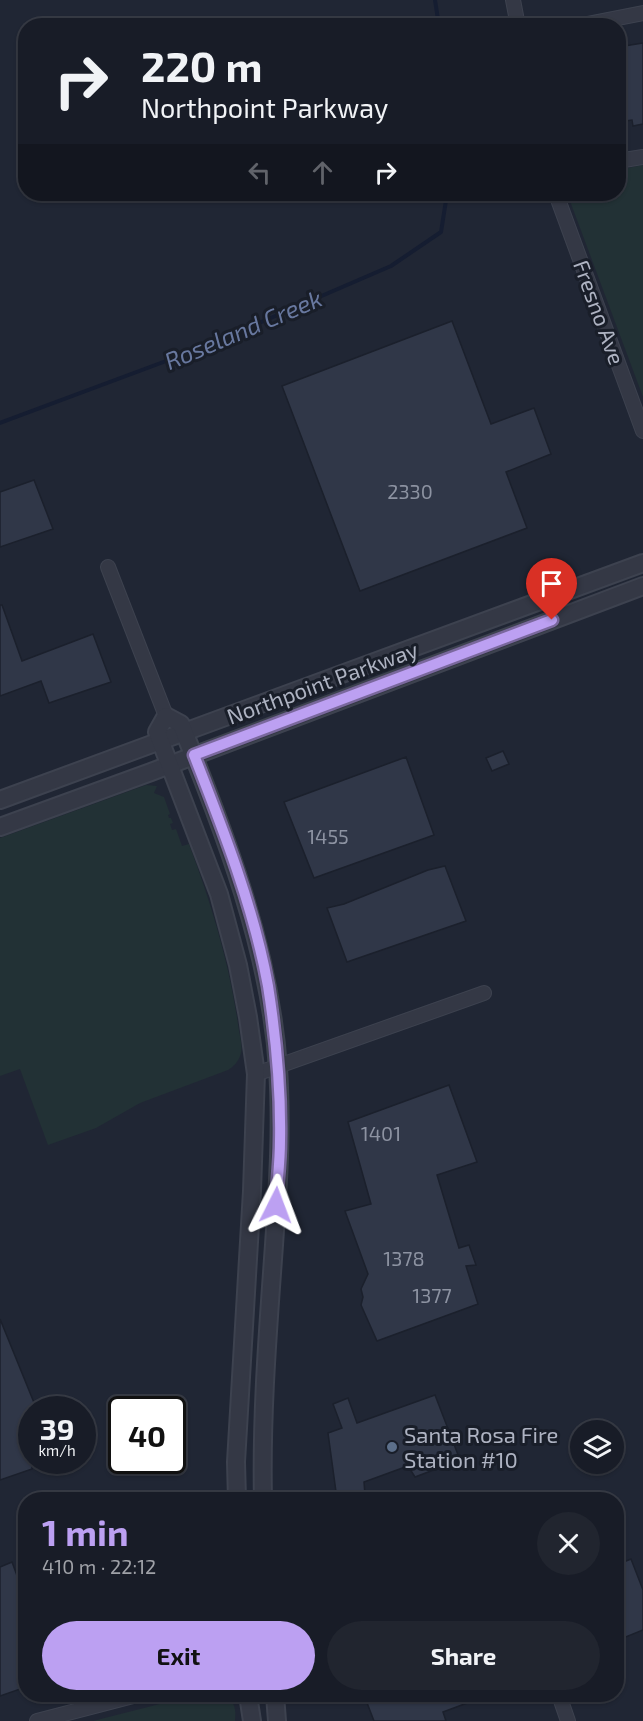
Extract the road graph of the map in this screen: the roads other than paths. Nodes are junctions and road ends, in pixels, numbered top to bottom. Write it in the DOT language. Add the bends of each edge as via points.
graph roads {
  1 [pos="513,0"];
  2 [pos="643,13"];
  3 [pos="516,18"];
  4 [pos="618,18"];
  5 [pos="643,157"];
  6 [pos="626,160"];
  7 [pos="559,201"];
  8 [pos="643,431"];
  9 [pos="643,563"];
  10 [pos="108,567"];
  11 [pos="643,586"];
  12 [pos="166,716"];
  13 [pos="185,732"];
  14 [pos="160,741"];
  15 [pos="194,755"];
  16 [pos="170,765"];
  17 [pos="0,800"];
  18 [pos="0,827"];
  19 [pos="484,993"];
  20 [pos="278,1066"];
  21 [pos="256,1074"];
  22 [pos="237,1492"];
  23 [pos="263,1492"];
  24 [pos="110,1702"];
  25 [pos="249,1702"];
  26 [pos="276,1702"];
  27 [pos="561,1702"];
  28 [pos="37,1721"];
  29 [pos="252,1721"];
  30 [pos="277,1721"];
  31 [pos="568,1721"];
  1 -- 3 [label="street"];
  2 -- 4 [label="street"];
  5 -- 6 [label="street"];
  7 -- 8 [label="street, Fresno Ave"];
  9 -- 13 [label="street, Northpoint Parkway"];
  10 -- 12 [label="street"];
  11 -- 15 [label="street, Northpoint Parkway"];
  12 -- 13 [label="street" via="181,724"];
  12 -- 14 [label="street" via="157,732"];
  13 -- 14 [label="street, Northpoint Parkway"];
  13 -- 15 [label="street"];
  14 -- 16 [label="street"];
  14 -- 17 [label="street, Northpoint Parkway"];
  15 -- 16 [label="street, Northpoint Parkway"];
  15 -- 20 [label="street" via="251,918 268,985"];
  16 -- 18 [label="street, Northpoint Parkway"];
  16 -- 21 [label="street" via="219,894 238,965"];
  19 -- 20 [label="street"];
  20 -- 21 [label="street"];
  20 -- 23 [label="street" via="280,1141 265,1387"];
  21 -- 22 [label="street"];
  24 -- 28 [label="street"];
  25 -- 29 [label="street"];
  26 -- 30 [label="street"];
  27 -- 31 [label="street"];
}
